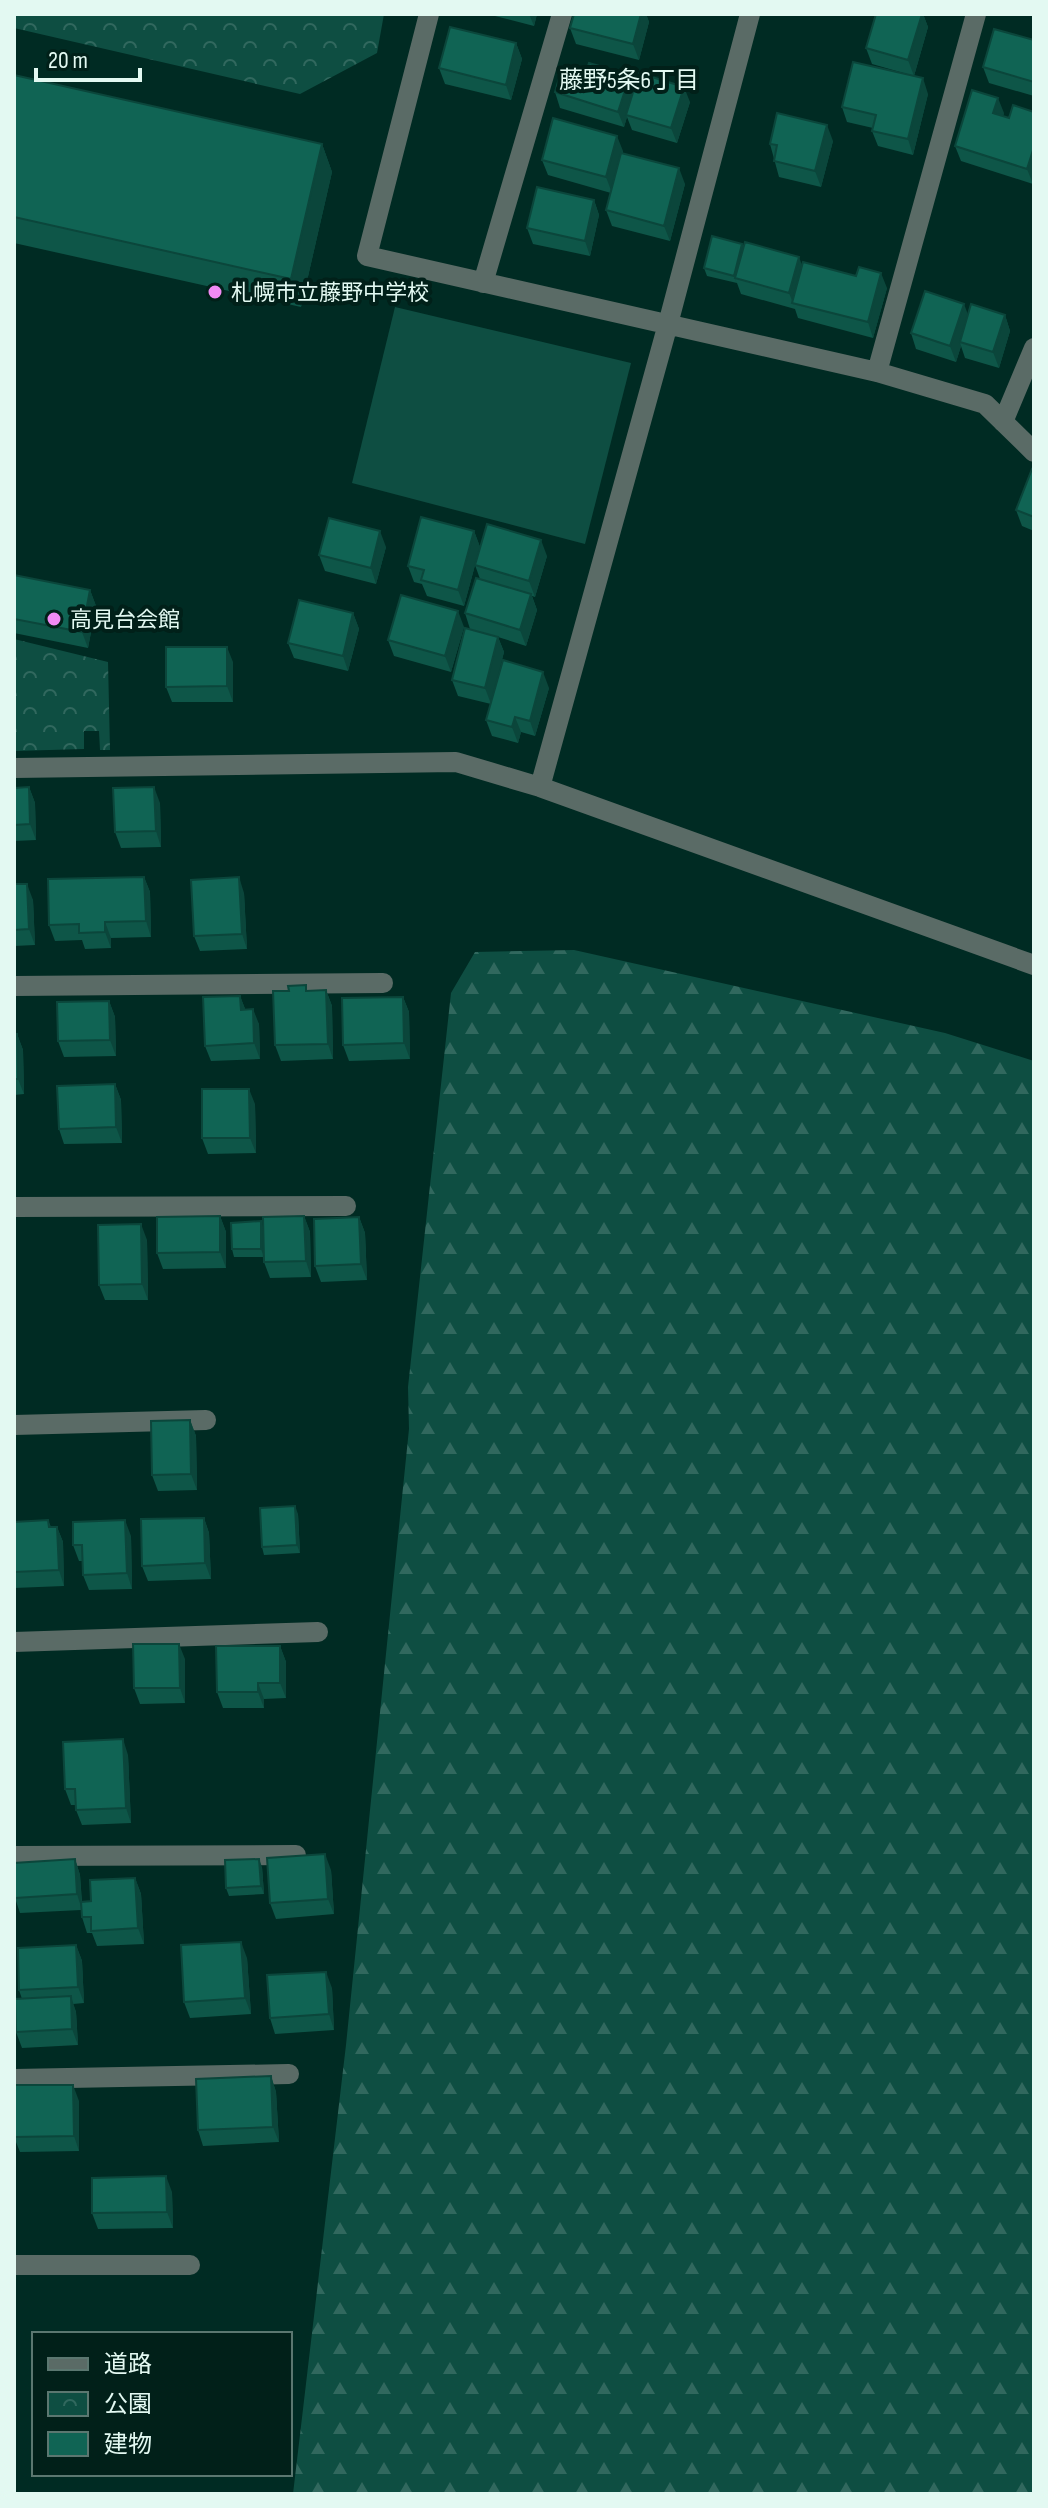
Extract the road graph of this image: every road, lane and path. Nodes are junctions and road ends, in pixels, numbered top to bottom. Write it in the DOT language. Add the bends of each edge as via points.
graph roads {
  1 [pos="429,14"];
  2 [pos="562,14"];
  3 [pos="750,14"];
  4 [pos="976,14"];
  5 [pos="483,283"];
  6 [pos="668,324"];
  7 [pos="1034,348"];
  8 [pos="877,372"];
  9 [pos="1003,422"];
  10 [pos="1034,452"];
  11 [pos="14,768"];
  12 [pos="540,787"];
  13 [pos="1034,965"];
  14 [pos="383,983"];
  15 [pos="14,986"];
  16 [pos="346,1206"];
  17 [pos="14,1207"];
  18 [pos="206,1420"];
  19 [pos="14,1425"];
  20 [pos="318,1632"];
  21 [pos="14,1642"];
  22 [pos="296,1855"];
  23 [pos="14,1856"];
  24 [pos="289,2074"];
  25 [pos="14,2079"];
  26 [pos="14,2265"];
  27 [pos="190,2265"];
  1 -- 5 [label="street" via="367,256"];
  2 -- 5 [label="street"];
  3 -- 6 [label="street"];
  4 -- 8 [label="street"];
  5 -- 6 [label="street"];
  6 -- 8 [label="street"];
  6 -- 12 [label="street"];
  7 -- 9 [label="street"];
  8 -- 9 [label="street" via="985,404"];
  9 -- 10 [label="street"];
  11 -- 12 [label="street" via="456,762"];
  12 -- 13 [label="street"];
  14 -- 15 [label="street"];
  16 -- 17 [label="street"];
  18 -- 19 [label="street"];
  20 -- 21 [label="street"];
  22 -- 23 [label="street"];
  24 -- 25 [label="street"];
  26 -- 27 [label="street"];
}
